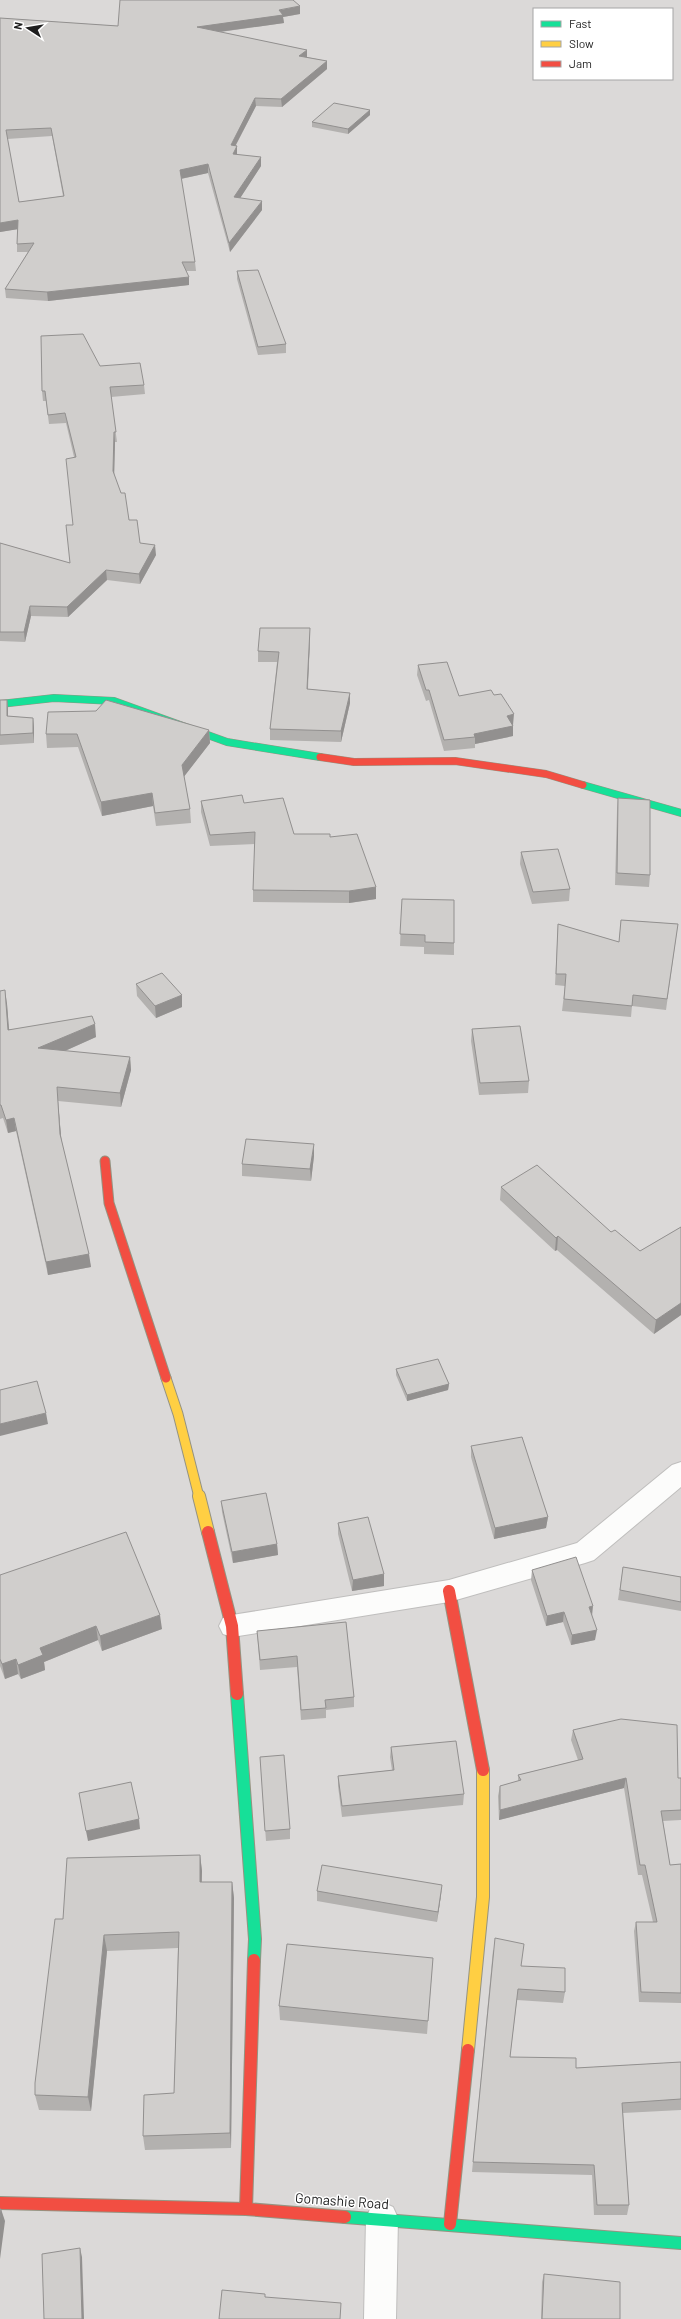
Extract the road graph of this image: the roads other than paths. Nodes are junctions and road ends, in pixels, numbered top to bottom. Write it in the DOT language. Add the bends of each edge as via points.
graph roads {
  1 [pos="0,704"];
  2 [pos="681,813"];
  3 [pos="105,1161"];
  4 [pos="681,1472"];
  5 [pos="449,1590"];
  6 [pos="232,1626"];
  7 [pos="0,2203"];
  8 [pos="246,2208"];
  9 [pos="382,2218"];
  10 [pos="450,2224"];
  11 [pos="681,2243"];
  12 [pos="380,2319"];
  1 -- 2 [label="street" via="54,698 114,701 227,742 354,762 455,761 546,774"];
  3 -- 6 [label="street" via="109,1203 178,1414"];
  4 -- 5 [label="street" via="585,1552"];
  5 -- 6 [label="street"];
  5 -- 10 [label="street" via="482,1766 482,1897"];
  6 -- 8 [label="street" via="255,1939"];
  7 -- 8 [label="street, Gomashie Road"];
  8 -- 9 [label="street, Gomashie Road"];
  9 -- 10 [label="street, Gomashie Road"];
  9 -- 12 [label="street"];
  10 -- 11 [label="street, Gomashie Road"];
}
